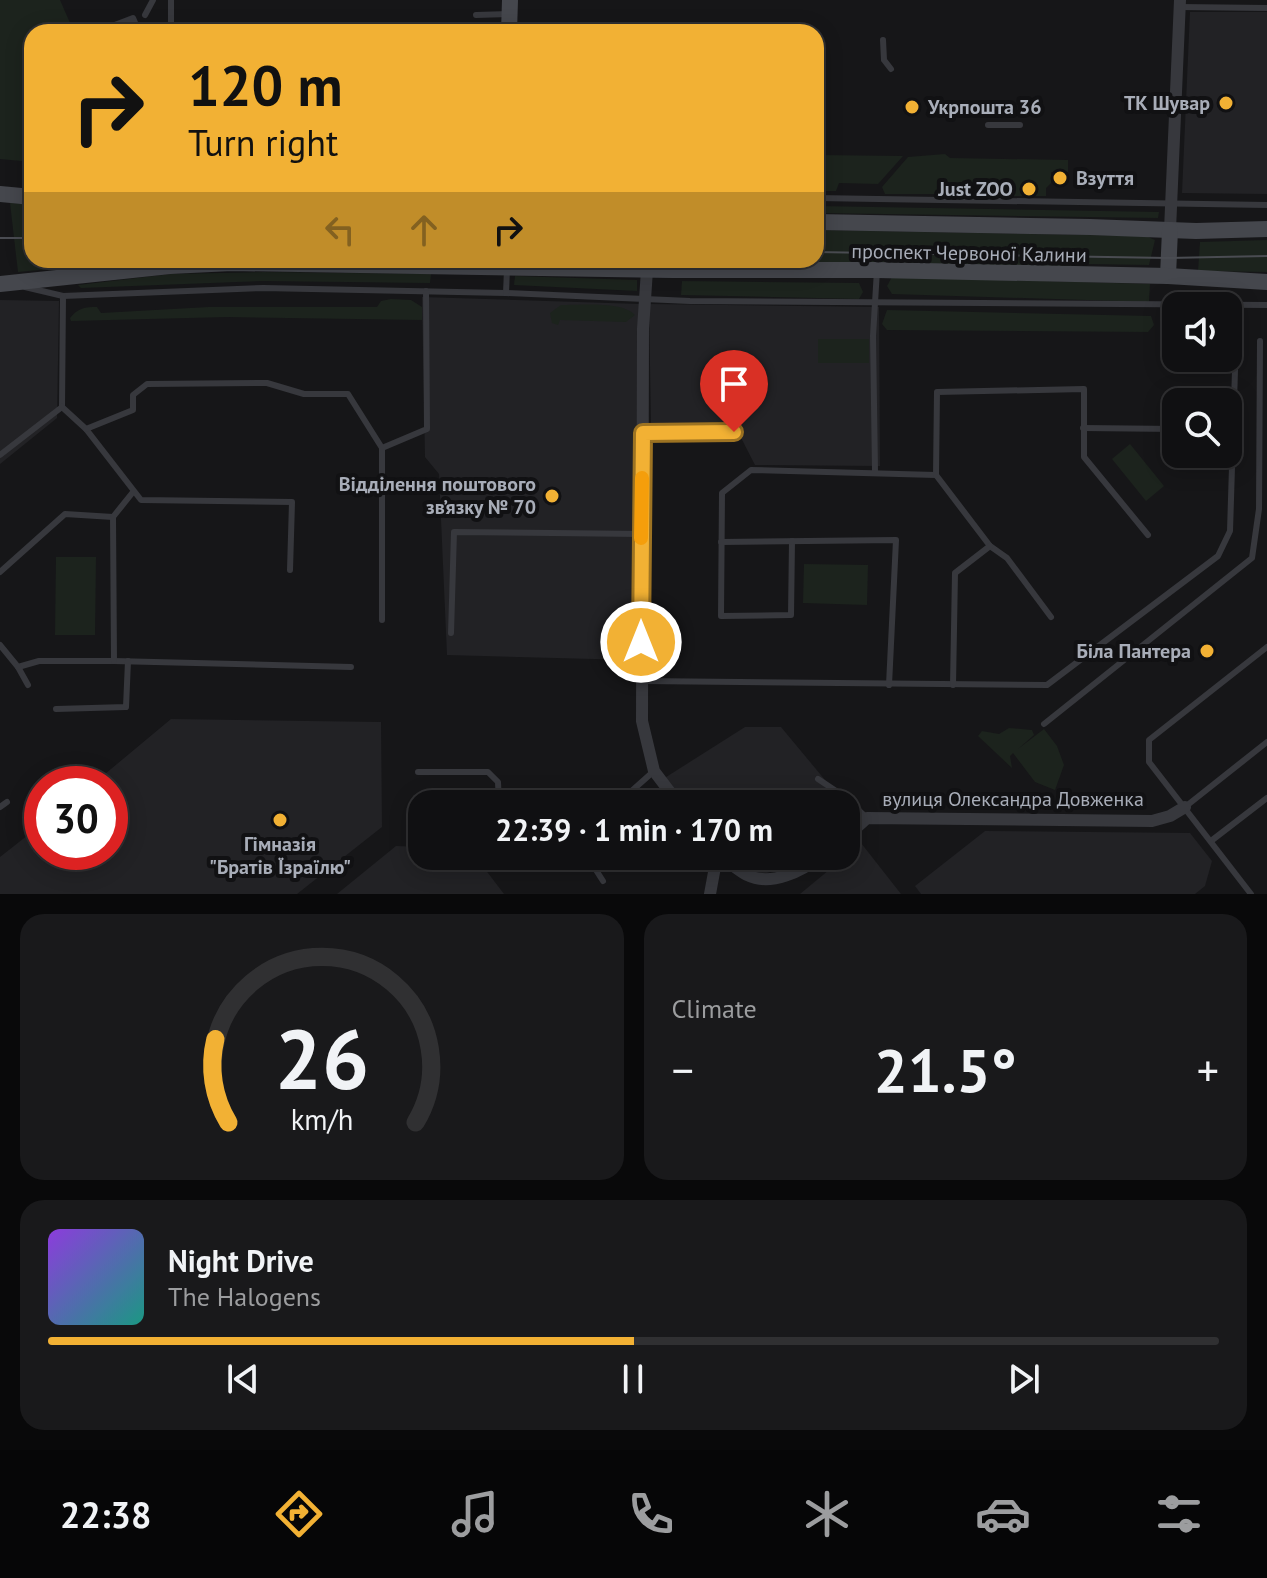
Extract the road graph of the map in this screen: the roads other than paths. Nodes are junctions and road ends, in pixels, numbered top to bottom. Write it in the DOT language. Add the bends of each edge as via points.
graph roads {
  1 [pos="153,0"];
  2 [pos="171,0"];
  3 [pos="1180,4"];
  4 [pos="510,7"];
  5 [pos="1267,8"];
  6 [pos="145,15"];
  7 [pos="476,15"];
  8 [pos="117,24"];
  9 [pos="136,24"];
  10 [pos="171,24"];
  11 [pos="883,40"];
  12 [pos="891,69"];
  13 [pos="988,125"];
  14 [pos="1020,125"];
  15 [pos="0,194"];
  16 [pos="24,196"];
  17 [pos="824,198"];
  18 [pos="1171,204"];
  19 [pos="1267,205"];
  20 [pos="824,222"];
  21 [pos="1267,229"];
  22 [pos="1170,230"];
  23 [pos="152,268"];
  24 [pos="507,268"];
  25 [pos="600,268"];
  26 [pos="647,270"];
  27 [pos="877,270"];
  28 [pos="1168,276"];
  29 [pos="1267,282"];
  30 [pos="5,284"];
  31 [pos="426,291"];
  32 [pos="506,293"];
  33 [pos="63,296"];
  34 [pos="645,298"];
  35 [pos="875,302"];
  36 [pos="1162,305"];
  37 [pos="1267,305"];
  38 [pos="1242,306"];
  39 [pos="1260,341"];
  40 [pos="62,407"];
  41 [pos="1083,428"];
  42 [pos="86,429"];
  43 [pos="1162,429"];
  44 [pos="734,432"];
  45 [pos="643,433"];
  46 [pos="382,448"];
  47 [pos="0,455"];
  48 [pos="1231,468"];
  49 [pos="875,471"];
  50 [pos="936,475"];
  51 [pos="133,492"];
  52 [pos="113,517"];
  53 [pos="641,534"];
  54 [pos="1148,535"];
  55 [pos="792,541"];
  56 [pos="721,542"];
  57 [pos="990,546"];
  58 [pos="290,570"];
  59 [pos="0,572"];
  60 [pos="1051,617"];
  61 [pos="382,620"];
  62 [pos="451,633"];
  63 [pos="0,645"];
  64 [pos="1267,647"];
  65 [pos="114,661"];
  66 [pos="128,661"];
  67 [pos="18,667"];
  68 [pos="351,667"];
  69 [pos="642,681"];
  70 [pos="28,685"];
  71 [pos="889,685"];
  72 [pos="953,685"];
  73 [pos="56,709"];
  74 [pos="1044,724"];
  75 [pos="1267,742"];
  76 [pos="654,771"];
  77 [pos="418,772"];
  78 [pos="818,779"];
  79 [pos="498,790"];
  80 [pos="633,790"];
  81 [pos="668,790"];
  82 [pos="1267,798"];
  83 [pos="7,802"];
  84 [pos="0,807"];
  85 [pos="1185,807"];
  86 [pos="867,818"];
  87 [pos="860,824"];
  88 [pos="1211,841"];
  89 [pos="596,870"];
  90 [pos="715,870"];
  91 [pos="740,870"];
  92 [pos="801,870"];
  93 [pos="603,881"];
  94 [pos="710,894"];
  95 [pos="1251,894"];
  1 -- 6 [label="lane"];
  2 -- 10 [label="lane"];
  3 -- 5 [label="lane"];
  3 -- 18 [label="street"];
  4 -- 7 [label="lane"];
  8 -- 9 [label="lane" via="133,18"];
  11 -- 12 [label="lane" via="884,60"];
  13 -- 14 [label="lane"];
  15 -- 16 [label="main road"];
  17 -- 18 [label="lane"];
  18 -- 19 [label="lane"];
  18 -- 22 [label="street"];
  20 -- 22 [label="main road, проспект Червоної Калини"];
  21 -- 22 [label="main road, проспект Червоної Калини"];
  22 -- 28 [label="main road"];
  23 -- 30 [label="main road, проспект Червоної Калини"];
  24 -- 32 [label="lane"];
  25 -- 26 [label="main road, проспект Червоної Калини"];
  26 -- 27 [label="main road, проспект Червоної Калини"];
  26 -- 34 [label="street"];
  27 -- 28 [label="main road, проспект Червоної Калини"];
  27 -- 35 [label="lane"];
  28 -- 29 [label="main road, проспект Червоної Калини"];
  30 -- 33 [label="lane"];
  31 -- 32 [label="lane"];
  31 -- 33 [label="lane" via="173,289"];
  31 -- 46 [label="lane" via="427,429"];
  32 -- 34 [label="lane"];
  33 -- 40 [label="lane"];
  34 -- 35 [label="lane"];
  34 -- 45 [label="street"];
  35 -- 36 [label="lane"];
  35 -- 49 [label="lane"];
  37 -- 38 [label="lane"];
  39 -- 74 [label="lane" via="1259,509 1252,558"];
  40 -- 42 [label="lane"];
  40 -- 47 [label="lane"];
  41 -- 43 [label="lane"];
  41 -- 50 [label="lane" via="1084,389 937,392"];
  41 -- 54 [label="lane" via="1084,457"];
  42 -- 46 [label="lane" via="133,410 133,395 147,384 267,383 304,394 348,394"];
  42 -- 51 [label="lane"];
  44 -- 45 [label="lane"];
  45 -- 53 [label="street"];
  46 -- 61 [label="lane"];
  48 -- 72 [label="lane" via="1230,531 1218,556 1047,685"];
  49 -- 50 [label="lane"];
  49 -- 56 [label="lane" via="751,470 722,493"];
  50 -- 57 [label="lane"];
  51 -- 52 [label="lane"];
  51 -- 58 [label="lane" via="141,500 292,502"];
  52 -- 59 [label="lane" via="65,514"];
  52 -- 65 [label="lane"];
  53 -- 62 [label="lane" via="454,532"];
  53 -- 69 [label="street"];
  55 -- 56 [label="lane"];
  55 -- 56 [label="lane" via="791,615 721,616"];
  55 -- 71 [label="lane" via="896,540"];
  57 -- 60 [label="lane" via="1007,558"];
  57 -- 72 [label="lane" via="955,573"];
  63 -- 67 [label="lane"];
  64 -- 85 [label="lane" via="1149,740 1149,762"];
  65 -- 66 [label="lane"];
  65 -- 67 [label="lane" via="39,661"];
  66 -- 68 [label="lane"];
  66 -- 73 [label="lane" via="126,707"];
  67 -- 70 [label="lane"];
  69 -- 71 [label="lane"];
  69 -- 76 [label="street" via="642,721"];
  71 -- 72 [label="lane"];
  75 -- 85 [label="lane"];
  76 -- 80 [label="lane"];
  76 -- 81 [label="street"];
  77 -- 79 [label="lane" via="488,772"];
  78 -- 86 [label="lane"];
  82 -- 88 [label="lane"];
  83 -- 84 [label="lane"];
  85 -- 86 [label="street, вулиця Олександра Довженка" via="1152,821"];
  85 -- 88 [label="lane"];
  86 -- 87 [label="street, вулиця Олександра Довженка"];
  88 -- 95 [label="lane"];
  89 -- 93 [label="lane"];
  90 -- 94 [label="street"];
  91 -- 92 [label="street" via="762,879"];
}
